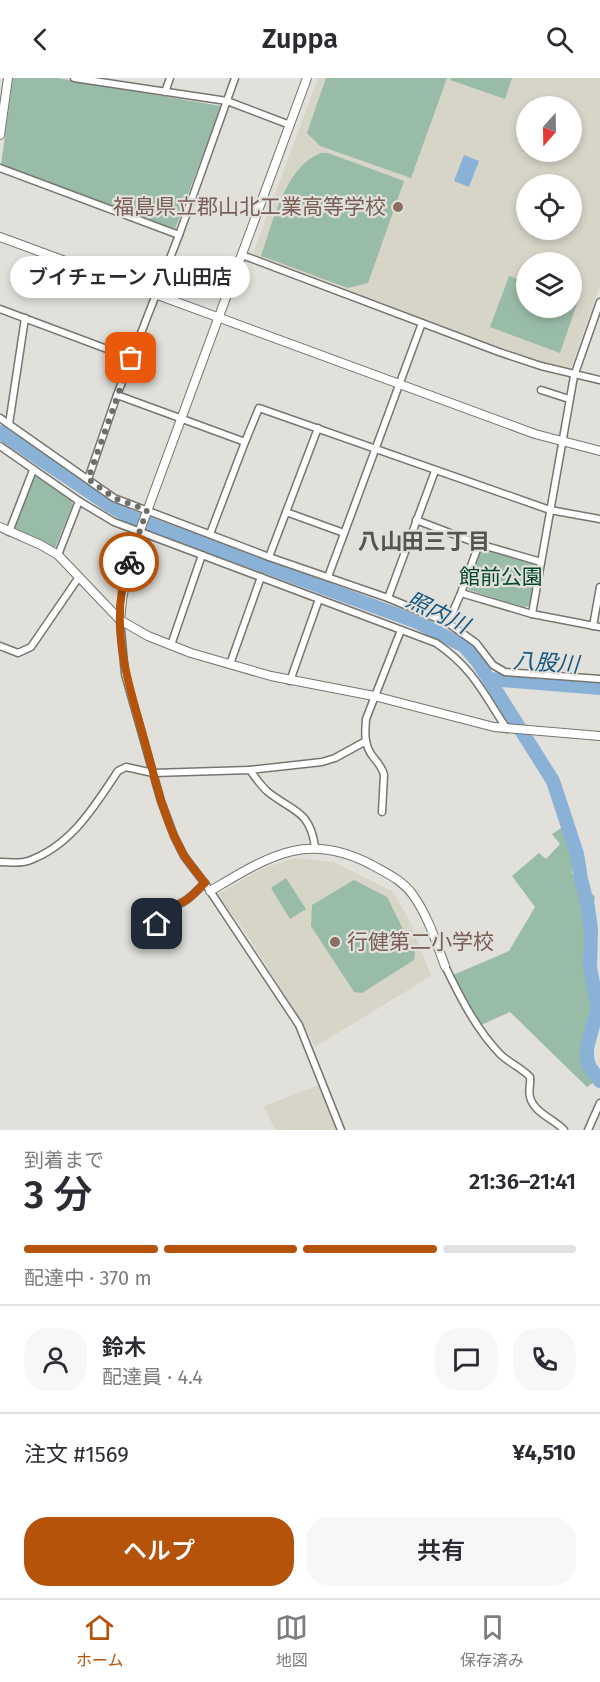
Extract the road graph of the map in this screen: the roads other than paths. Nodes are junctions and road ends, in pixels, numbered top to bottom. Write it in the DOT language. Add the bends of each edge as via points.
graph roads {
  1 [pos="8,78"];
  2 [pos="74,78"];
  3 [pos="170,78"];
  4 [pos="236,78"];
  5 [pos="307,78"];
  6 [pos="165,92"];
  7 [pos="226,102"];
  8 [pos="290,125"];
  9 [pos="0,135"];
  10 [pos="0,168"];
  11 [pos="179,235"];
  12 [pos="0,237"];
  13 [pos="242,255"];
  14 [pos="156,295"];
  15 [pos="600,302"];
  16 [pos="0,309"];
  17 [pos="218,317"];
  18 [pos="25,318"];
  19 [pos="422,323"];
  20 [pos="131,358"];
  21 [pos="574,376"];
  22 [pos="600,380"];
  23 [pos="398,385"];
  24 [pos="541,390"];
  25 [pos="117,395"];
  26 [pos="569,399"];
  27 [pos="0,418"];
  28 [pos="181,418"];
  29 [pos="9,424"];
  30 [pos="318,428"];
  31 [pos="245,442"];
  32 [pos="562,442"];
  33 [pos="0,446"];
  34 [pos="375,449"];
  35 [pos="600,451"];
  36 [pos="33,470"];
  37 [pos="435,471"];
  38 [pos="88,479"];
  39 [pos="79,501"];
  40 [pos="147,510"];
  41 [pos="550,510"];
  42 [pos="286,512"];
  43 [pos="600,519"];
  44 [pos="416,520"];
  45 [pos="0,527"];
  46 [pos="9,532"];
  47 [pos="139,533"];
  48 [pos="344,533"];
  49 [pos="210,534"];
  50 [pos="479,544"];
  51 [pos="58,555"];
  52 [pos="202,555"];
  53 [pos="269,557"];
  54 [pos="541,562"];
  55 [pos="79,577"];
  56 [pos="261,577"];
  57 [pos="328,577"];
  58 [pos="600,587"];
  59 [pos="461,593"];
  60 [pos="388,598"];
  61 [pos="319,599"];
  62 [pos="532,614"];
  63 [pos="120,620"];
  64 [pos="448,623"];
  65 [pos="596,626"];
  66 [pos="400,630"];
  67 [pos="171,645"];
  68 [pos="0,646"];
  69 [pos="230,664"];
  70 [pos="600,679"];
  71 [pos="290,681"];
  72 [pos="374,696"];
  73 [pos="507,729"];
  74 [pos="600,736"];
  75 [pos="366,741"];
  76 [pos="250,770"];
  77 [pos="153,773"];
  78 [pos="382,812"];
  79 [pos="315,848"];
  80 [pos="0,862"];
  81 [pos="205,883"];
  82 [pos="210,891"];
  83 [pos="174,939"];
  84 [pos="445,966"];
  85 [pos="600,1103"];
  86 [pos="342,1130"];
  87 [pos="564,1130"];
  88 [pos="588,1130"];
  1 -- 9 [label="street"];
  2 -- 6 [label="street"];
  3 -- 6 [label="street"];
  4 -- 7 [label="street"];
  5 -- 8 [label="street"];
  6 -- 7 [label="street"];
  7 -- 8 [label="street"];
  7 -- 11 [label="street"];
  8 -- 13 [label="street"];
  10 -- 11 [label="street"];
  11 -- 14 [label="street"];
  12 -- 14 [label="street"];
  13 -- 17 [label="street"];
  13 -- 19 [label="street"];
  14 -- 17 [label="street"];
  14 -- 20 [label="street"];
  15 -- 21 [label="street"];
  16 -- 18 [label="street"];
  17 -- 23 [label="street"];
  17 -- 28 [label="street"];
  18 -- 20 [label="street"];
  18 -- 29 [label="street"];
  19 -- 21 [label="street"];
  19 -- 23 [label="street"];
  20 -- 25 [label="street"];
  21 -- 22 [label="street"];
  21 -- 26 [label="street"];
  23 -- 32 [label="street"];
  23 -- 34 [label="street"];
  24 -- 26 [label="street"];
  25 -- 28 [label="street"];
  25 -- 38 [label="street"];
  26 -- 32 [label="street"];
  27 -- 29 [label="street"];
  28 -- 31 [label="street"];
  28 -- 40 [label="street"];
  29 -- 38 [label="street"];
  30 -- 31 [label="street" via="259,408"];
  30 -- 34 [label="street"];
  30 -- 42 [label="street"];
  31 -- 49 [label="street"];
  32 -- 35 [label="street"];
  32 -- 41 [label="street"];
  33 -- 36 [label="street"];
  34 -- 37 [label="street"];
  34 -- 48 [label="street"];
  36 -- 39 [label="street"];
  36 -- 46 [label="street"];
  37 -- 41 [label="street"];
  37 -- 44 [label="street"];
  38 -- 40 [label="street" via="114,498"];
  39 -- 47 [label="street"];
  39 -- 51 [label="street"];
  40 -- 47 [label="street"];
  40 -- 49 [label="street"];
  41 -- 43 [label="street"];
  41 -- 54 [label="street"];
  42 -- 48 [label="street"];
  42 -- 53 [label="street"];
  44 -- 50 [label="street"];
  44 -- 60 [label="street"];
  45 -- 46 [label="street"];
  46 -- 51 [label="street"];
  47 -- 52 [label="street"];
  47 -- 63 [label="street" via="124,580"];
  48 -- 57 [label="street"];
  49 -- 53 [label="street"];
  50 -- 54 [label="street"];
  50 -- 59 [label="street"];
  51 -- 55 [label="street"];
  52 -- 56 [label="street"];
  52 -- 67 [label="street"];
  53 -- 57 [label="street"];
  54 -- 62 [label="street"];
  55 -- 63 [label="street"];
  55 -- 68 [label="street" via="31,647 18,653"];
  56 -- 61 [label="street"];
  56 -- 69 [label="street"];
  57 -- 60 [label="street"];
  58 -- 65 [label="street"];
  59 -- 62 [label="street"];
  59 -- 64 [label="street"];
  60 -- 64 [label="street"];
  61 -- 66 [label="street"];
  61 -- 71 [label="street"];
  62 -- 65 [label="street"];
  63 -- 67 [label="street"];
  63 -- 77 [label="street" via="125,674"];
  64 -- 70 [label="street" via="476,643 493,665 504,672"];
  66 -- 72 [label="street"];
  66 -- 73 [label="street" via="436,643 463,663"];
  67 -- 69 [label="street"];
  69 -- 71 [label="street"];
  71 -- 72 [label="street"];
  72 -- 73 [label="street"];
  72 -- 75 [label="street" via="366,719"];
  73 -- 74 [label="street"];
  75 -- 76 [label="street" via="322,762"];
  75 -- 78 [label="street" via="384,773"];
  76 -- 77 [label="street"];
  76 -- 79 [label="street" via="267,791 302,815"];
  77 -- 80 [label="street" via="126,767 118,771 87,817 67,838 28,861"];
  77 -- 81 [label="street" via="179,847"];
  79 -- 82 [label="street" via="285,852"];
  79 -- 84 [label="street" via="350,854 402,882 428,922"];
  81 -- 82 [label="street"];
  81 -- 83 [label="street" via="183,903 164,908 158,915 157,924"];
  82 -- 86 [label="street" via="299,1025"];
  84 -- 87 [label="street" via="483,1033 501,1054 530,1077 529,1094 535,1108"];
  85 -- 88 [label="street"];
}
